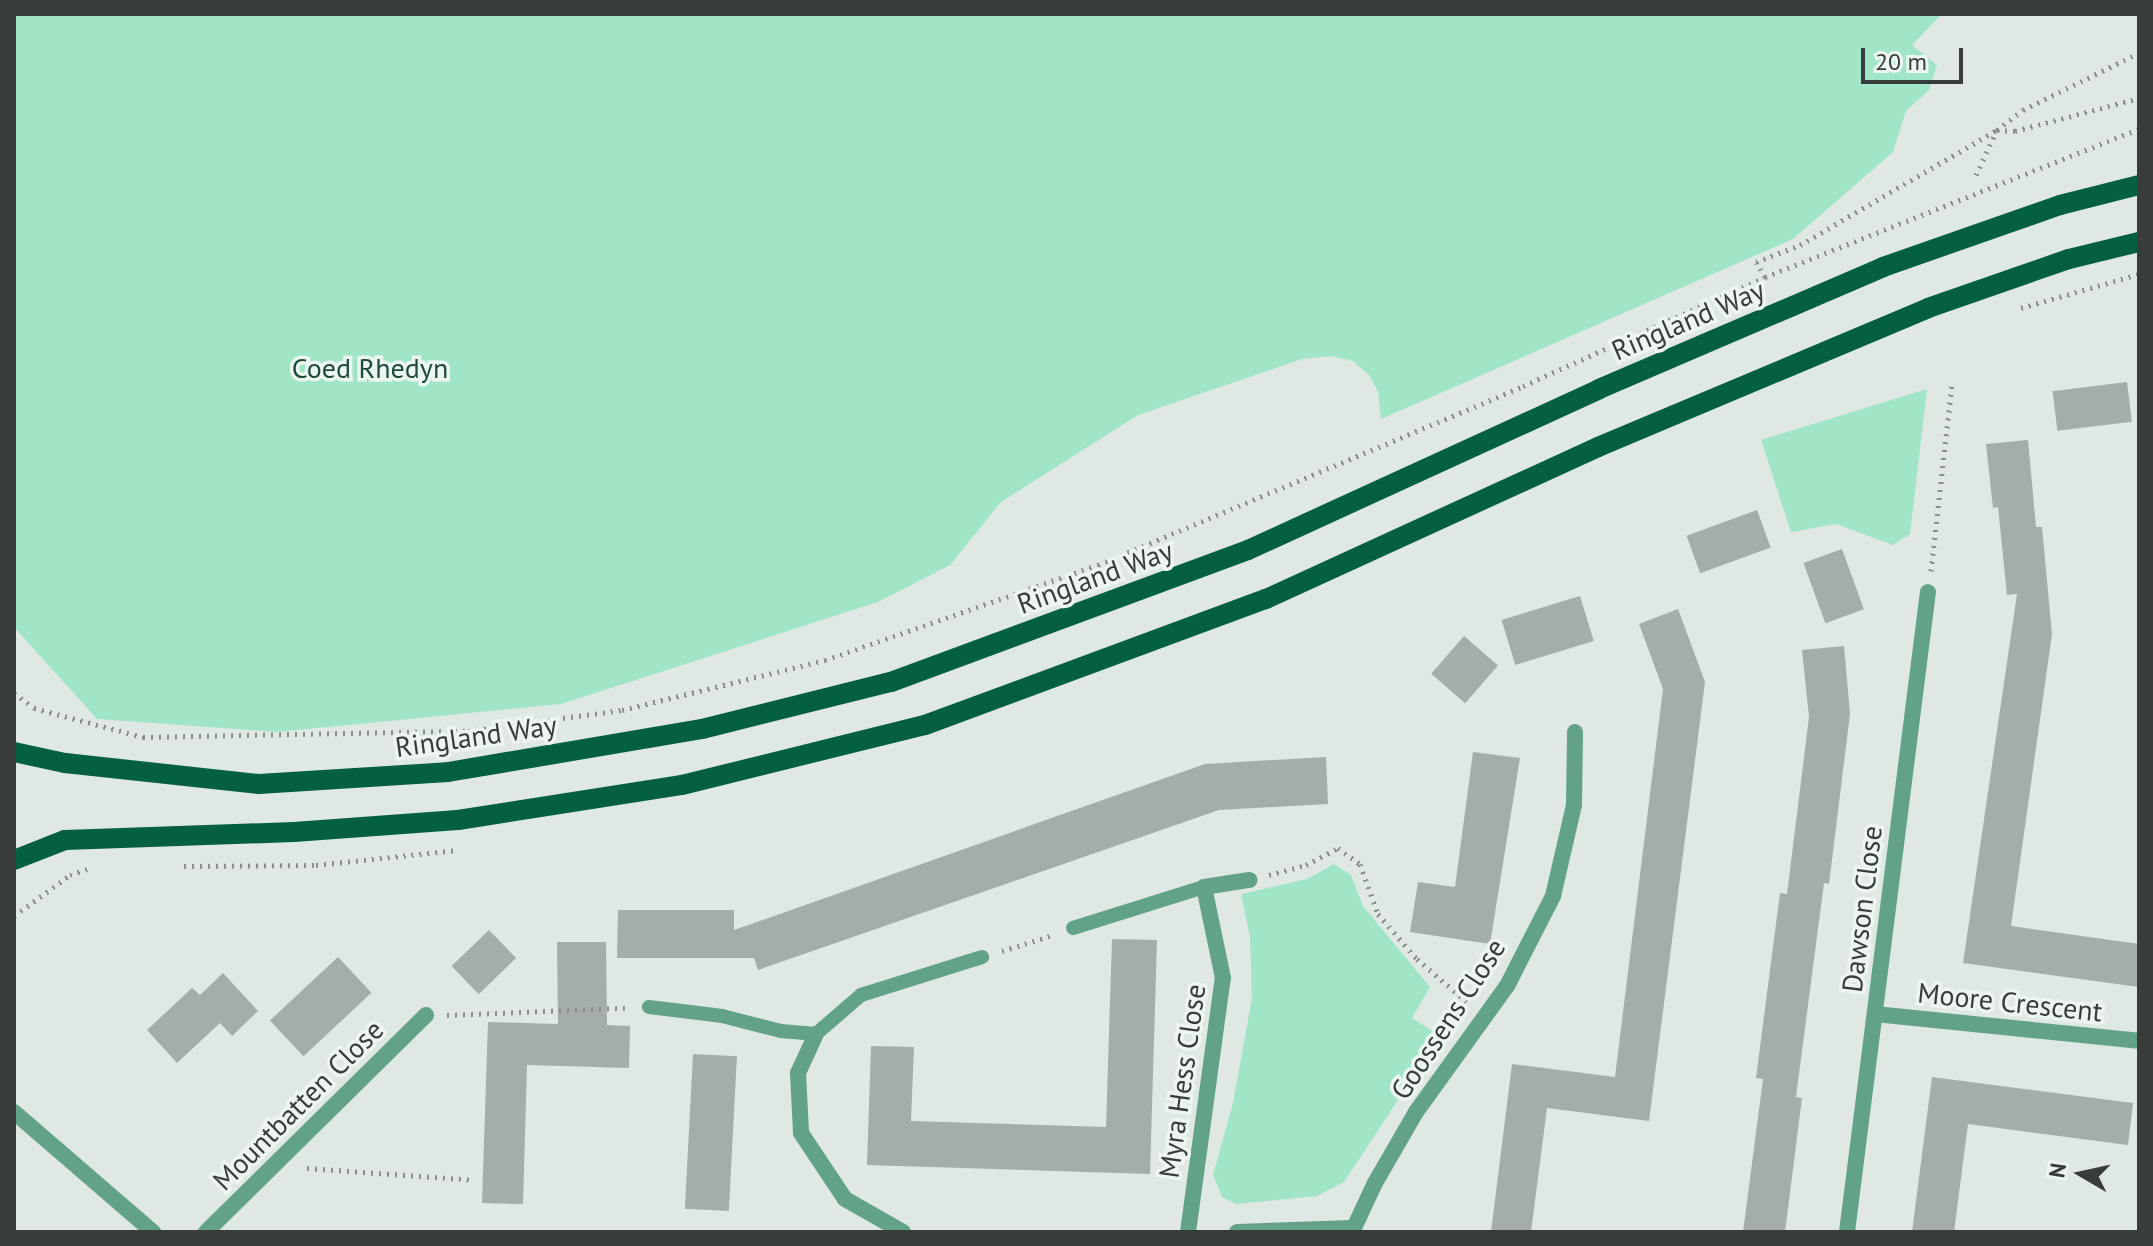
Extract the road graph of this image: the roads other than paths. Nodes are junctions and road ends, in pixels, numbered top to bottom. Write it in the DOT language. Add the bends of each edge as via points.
graph roads {
  1 [pos="2139,185"];
  2 [pos="2139,242"];
  3 [pos="1928,592"];
  4 [pos="1575,732"];
  5 [pos="14,752"];
  6 [pos="14,860"];
  7 [pos="1249,880"];
  8 [pos="1204,887"];
  9 [pos="1073,928"];
  10 [pos="982,957"];
  11 [pos="649,1007"];
  12 [pos="1875,1014"];
  13 [pos="426,1015"];
  14 [pos="816,1034"];
  15 [pos="2139,1041"];
  16 [pos="14,1112"];
  17 [pos="1352,1230"];
  18 [pos="153,1232"];
  19 [pos="206,1232"];
  20 [pos="903,1232"];
  21 [pos="1188,1232"];
  22 [pos="1237,1232"];
  23 [pos="1847,1232"];
  1 -- 5 [label="main road, Ringland Way" via="2060,205 1883,267 1599,389 1248,550 891,682 702,729 448,772 259,784 65,763"];
  2 -- 6 [label="main road" via="2069,259 1928,308 1598,447 1266,599 925,725 682,785 458,820 65,840"];
  3 -- 12 [label="street, Dawson Close"];
  4 -- 17 [label="street, Goossens Close" via="1574,805 1553,896 1507,986 1416,1112"];
  7 -- 8 [label="street"];
  8 -- 9 [label="lane"];
  8 -- 21 [label="street, Myra Hess Close" via="1223,978"];
  10 -- 14 [label="lane" via="861,995"];
  11 -- 14 [label="lane"];
  12 -- 15 [label="street, Moore Crescent"];
  12 -- 23 [label="street, Dawson Close"];
  13 -- 19 [label="street, Mountbatten Close"];
  14 -- 20 [label="street" via="798,1073 801,1133 845,1199"];
  16 -- 18 [label="street"];
  17 -- 22 [label="street"];
}
